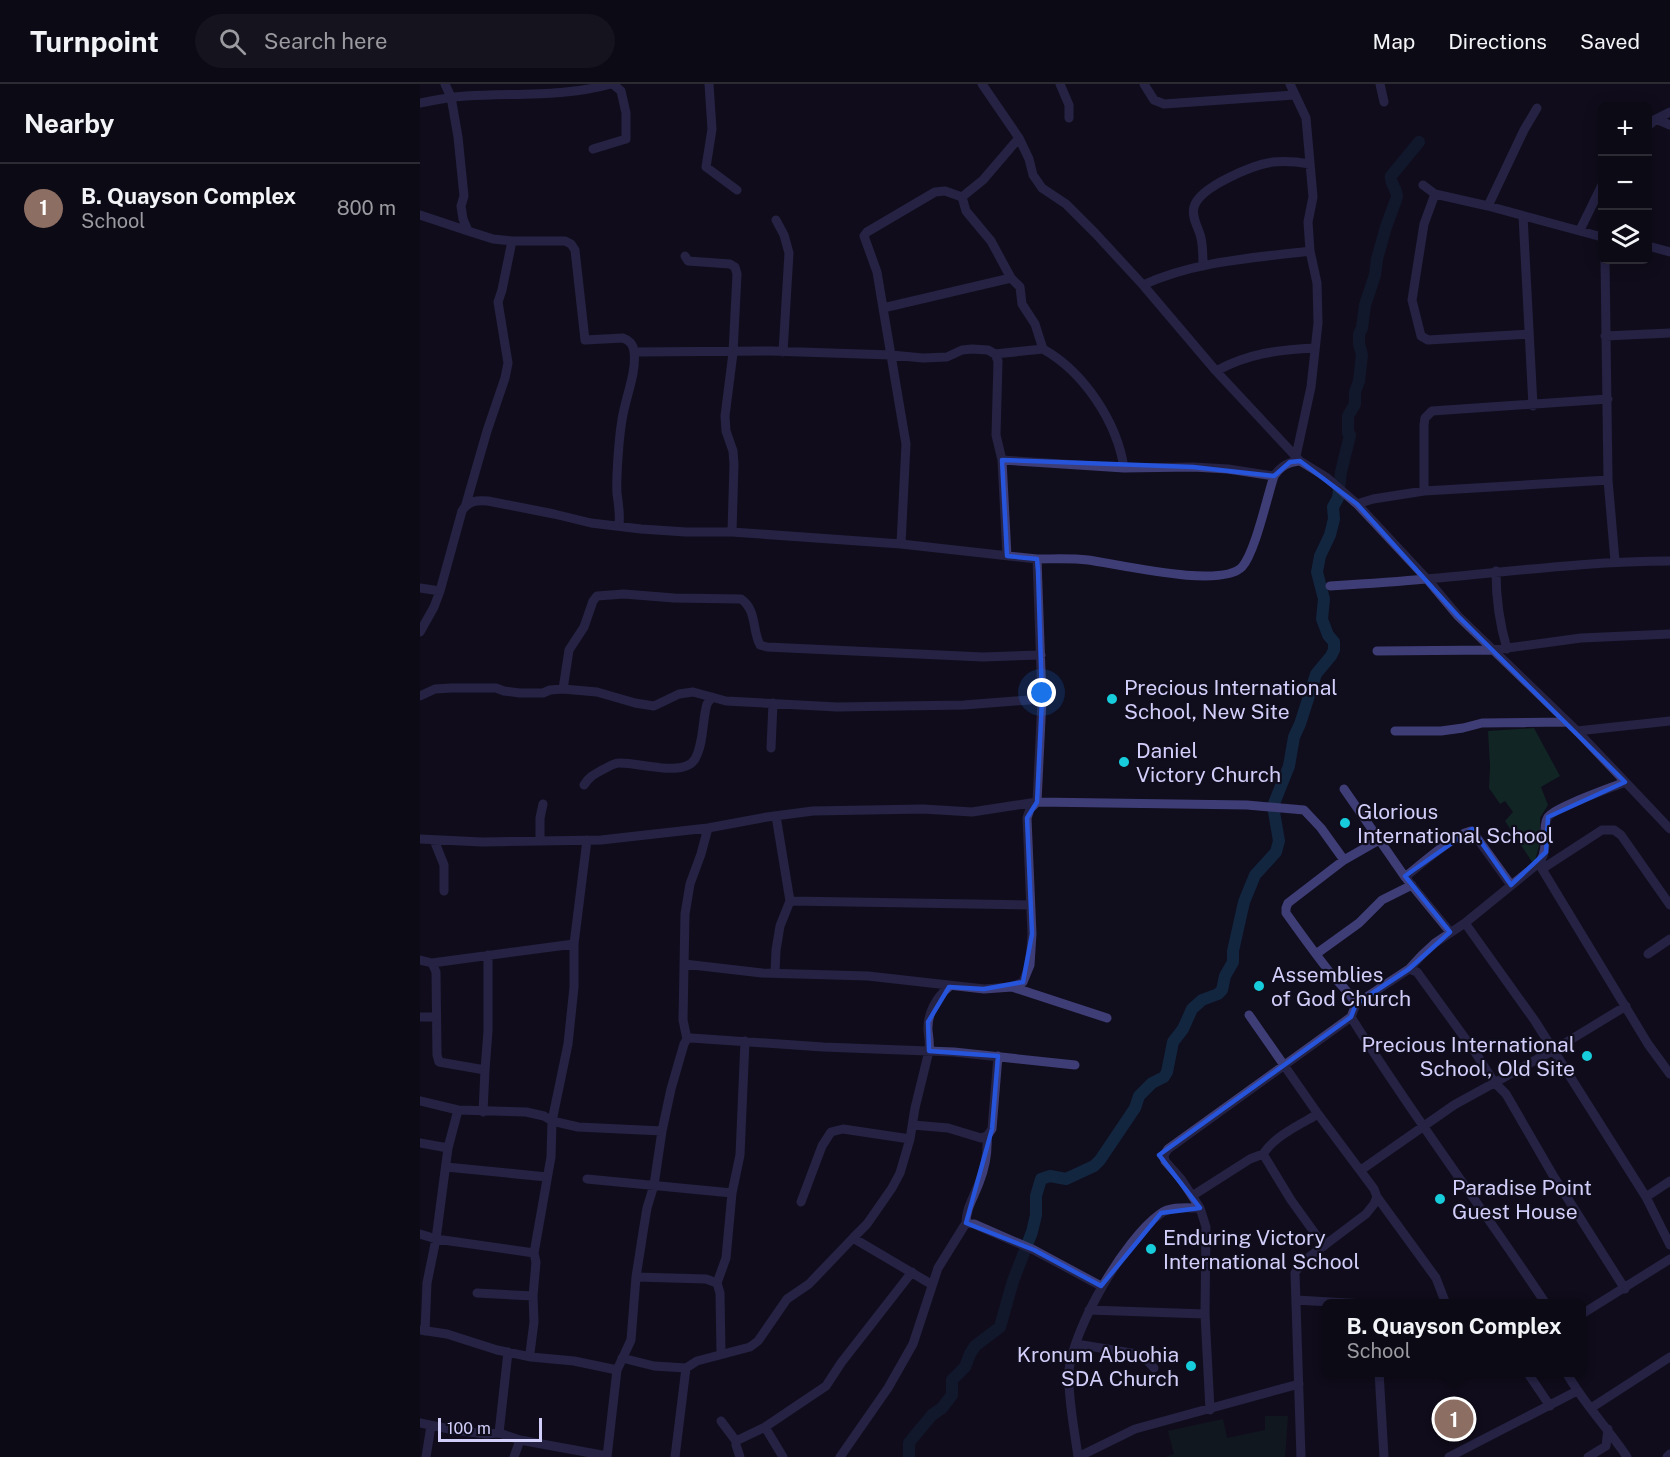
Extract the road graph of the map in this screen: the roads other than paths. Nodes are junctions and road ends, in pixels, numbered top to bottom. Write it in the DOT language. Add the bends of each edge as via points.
graph roads {
  1 [pos="445,84"];
  2 [pos="612,84"];
  3 [pos="709,84"];
  4 [pos="982,84"];
  5 [pos="1060,84"];
  6 [pos="1144,84"];
  7 [pos="1290,84"];
  8 [pos="1380,84"];
  9 [pos="621,87"];
  10 [pos="1294,95"];
  11 [pos="451,97"];
  12 [pos="1384,102"];
  13 [pos="420,103"];
  14 [pos="1537,108"];
  15 [pos="1670,112"];
  16 [pos="1069,118"];
  17 [pos="1656,118"];
  18 [pos="1652,122"];
  19 [pos="1670,125"];
  20 [pos="1019,138"];
  21 [pos="592,149"];
  22 [pos="1310,164"];
  23 [pos="1423,185"];
  24 [pos="737,190"];
  25 [pos="1598,193"];
  26 [pos="1435,194"];
  27 [pos="962,197"];
  28 [pos="1488,206"];
  29 [pos="420,215"];
  30 [pos="1523,216"];
  31 [pos="776,220"];
  32 [pos="1580,230"];
  33 [pos="468,231"];
  34 [pos="1598,236"];
  35 [pos="512,241"];
  36 [pos="1652,247"];
  37 [pos="1310,251"];
  38 [pos="1670,252"];
  39 [pos="685,256"];
  40 [pos="1605,264"];
  41 [pos="1203,266"];
  42 [pos="1011,278"];
  43 [pos="1143,285"];
  44 [pos="883,308"];
  45 [pos="1670,333"];
  46 [pos="1529,334"];
  47 [pos="1605,336"];
  48 [pos="1315,348"];
  49 [pos="1043,349"];
  50 [pos="635,352"];
  51 [pos="783,352"];
  52 [pos="732,353"];
  53 [pos="995,354"];
  54 [pos="891,355"];
  55 [pos="1216,371"];
  56 [pos="1608,399"];
  57 [pos="1533,406"];
  58 [pos="1298,458"];
  59 [pos="1002,460"];
  60 [pos="1124,468"];
  61 [pos="1274,476"];
  62 [pos="1608,480"];
  63 [pos="1424,491"];
  64 [pos="466,504"];
  65 [pos="1357,504"];
  66 [pos="619,526"];
  67 [pos="732,532"];
  68 [pos="901,544"];
  69 [pos="1007,556"];
  70 [pos="1037,559"];
  71 [pos="1615,561"];
  72 [pos="1670,561"];
  73 [pos="1496,571"];
  74 [pos="1427,579"];
  75 [pos="1330,586"];
  76 [pos="420,588"];
  77 [pos="440,591"];
  78 [pos="420,632"];
  79 [pos="1670,634"];
  80 [pos="1507,649"];
  81 [pos="1492,650"];
  82 [pos="1377,651"];
  83 [pos="1041,655"];
  84 [pos="563,689"];
  85 [pos="420,696"];
  86 [pos="712,697"];
  87 [pos="1042,699"];
  88 [pos="773,703"];
  89 [pos="1670,721"];
  90 [pos="1566,722"];
  91 [pos="1395,730"];
  92 [pos="1577,731"];
  93 [pos="771,748"];
  94 [pos="1625,782"];
  95 [pos="584,785"];
  96 [pos="1344,789"];
  97 [pos="1037,802"];
  98 [pos="543,804"];
  99 [pos="776,816"];
  100 [pos="708,828"];
  101 [pos="1670,829"];
  102 [pos="420,839"];
  103 [pos="434,840"];
  104 [pos="587,840"];
  105 [pos="1379,840"];
  106 [pos="540,841"];
  107 [pos="1344,860"];
  108 [pos="1541,866"];
  109 [pos="1405,877"];
  110 [pos="1412,885"];
  111 [pos="1511,885"];
  112 [pos="444,891"];
  113 [pos="790,901"];
  114 [pos="1030,905"];
  115 [pos="1670,905"];
  116 [pos="1465,924"];
  117 [pos="1450,932"];
  118 [pos="1670,939"];
  119 [pos="574,944"];
  120 [pos="1316,954"];
  121 [pos="1647,954"];
  122 [pos="488,955"];
  123 [pos="420,960"];
  124 [pos="432,963"];
  125 [pos="684,964"];
  126 [pos="1409,969"];
  127 [pos="776,973"];
  128 [pos="949,987"];
  129 [pos="1012,987"];
  130 [pos="1356,1004"];
  131 [pos="1626,1006"];
  132 [pos="1249,1015"];
  133 [pos="420,1017"];
  134 [pos="436,1017"];
  135 [pos="1351,1017"];
  136 [pos="1107,1018"];
  137 [pos="687,1039"];
  138 [pos="745,1041"];
  139 [pos="929,1051"];
  140 [pos="1552,1051"];
  141 [pos="998,1056"];
  142 [pos="1075,1065"];
  143 [pos="1285,1065"];
  144 [pos="485,1070"];
  145 [pos="1670,1074"];
  146 [pos="1494,1082"];
  147 [pos="420,1101"];
  148 [pos="458,1110"];
  149 [pos="483,1112"];
  150 [pos="1318,1114"];
  151 [pos="552,1121"];
  152 [pos="913,1125"];
  153 [pos="1423,1126"];
  154 [pos="662,1131"];
  155 [pos="987,1136"];
  156 [pos="910,1139"];
  157 [pos="420,1143"];
  158 [pos="448,1148"];
  159 [pos="1263,1154"];
  160 [pos="446,1167"];
  161 [pos="1361,1170"];
  162 [pos="547,1178"];
  163 [pos="586,1179"];
  164 [pos="1670,1181"];
  165 [pos="654,1185"];
  166 [pos="732,1193"];
  167 [pos="1192,1196"];
  168 [pos="1377,1197"];
  169 [pos="1646,1197"];
  170 [pos="801,1202"];
  171 [pos="1200,1208"];
  172 [pos="966,1224"];
  173 [pos="420,1234"];
  174 [pos="854,1238"];
  175 [pos="436,1239"];
  176 [pos="1670,1245"];
  177 [pos="1324,1246"];
  178 [pos="534,1253"];
  179 [pos="1670,1259"];
  180 [pos="912,1272"];
  181 [pos="636,1277"];
  182 [pos="717,1283"];
  183 [pos="932,1284"];
  184 [pos="1101,1286"];
  185 [pos="1625,1289"];
  186 [pos="477,1293"];
  187 [pos="532,1296"];
  188 [pos="1444,1299"];
  189 [pos="1543,1299"];
  190 [pos="1296,1300"];
  191 [pos="1322,1302"];
  192 [pos="1089,1310"];
  193 [pos="1586,1311"];
  194 [pos="1205,1314"];
  195 [pos="422,1330"];
  196 [pos="1076,1344"];
  197 [pos="508,1352"];
  198 [pos="721,1353"];
  199 [pos="1670,1356"];
  200 [pos="531,1357"];
  201 [pos="622,1358"];
  202 [pos="686,1368"];
  203 [pos="1154,1368"];
  204 [pos="617,1370"];
  205 [pos="1379,1377"];
  206 [pos="1530,1377"];
  207 [pos="1569,1377"];
  208 [pos="1299,1384"];
  209 [pos="1577,1391"];
  210 [pos="1550,1406"];
  211 [pos="1591,1408"];
  212 [pos="1210,1410"];
  213 [pos="721,1422"];
  214 [pos="420,1423"];
  215 [pos="431,1425"];
  216 [pos="765,1427"];
  217 [pos="1608,1429"];
  218 [pos="499,1433"];
  219 [pos="520,1440"];
  220 [pos="736,1441"];
  221 [pos="607,1456"];
  222 [pos="426,1457"];
  223 [pos="514,1457"];
  224 [pos="675,1457"];
  225 [pos="740,1457"];
  226 [pos="783,1457"];
  227 [pos="840,1457"];
  228 [pos="1300,1457"];
  229 [pos="1384,1457"];
  230 [pos="1449,1457"];
  231 [pos="1588,1457"];
  232 [pos="1627,1457"];
  1 -- 11 [label="street"];
  2 -- 9 [label="street"];
  2 -- 11 [label="street" via="566,92"];
  3 -- 24 [label="street" via="712,129 706,167"];
  4 -- 20 [label="street"];
  5 -- 16 [label="street" via="1069,105"];
  6 -- 10 [label="street" via="1154,100 1164,104"];
  7 -- 10 [label="street"];
  8 -- 12 [label="street"];
  9 -- 21 [label="street" via="626,139"];
  10 -- 22 [label="street" via="1306,118"];
  11 -- 13 [label="street"];
  11 -- 33 [label="street" via="464,196 461,206"];
  14 -- 28 [label="street"];
  15 -- 17 [label="street"];
  17 -- 18 [label="street"];
  17 -- 19 [label="street"];
  20 -- 27 [label="street" via="983,180"];
  20 -- 43 [label="street" via="1032,175 1041,188 1066,204"];
  22 -- 37 [label="street"];
  22 -- 41 [label="street" via="1271,162 1215,185 1199,197 1193,215 1202,239"];
  23 -- 26 [label="street"];
  25 -- 32 [label="street"];
  26 -- 28 [label="street"];
  26 -- 46 [label="street" via="1424,224 1413,294 1412,307 1421,336 1428,340"];
  27 -- 42 [label="street" via="966,211 991,241"];
  27 -- 44 [label="street" via="935,192 864,236 878,272"];
  28 -- 30 [label="street"];
  29 -- 33 [label="street"];
  30 -- 32 [label="street"];
  30 -- 46 [label="street"];
  31 -- 51 [label="street" via="789,253"];
  32 -- 34 [label="street"];
  33 -- 35 [label="street"];
  35 -- 50 [label="street" via="571,244 575,250 585,340 623,338 629,340"];
  35 -- 64 [label="street" via="498,302 508,363 506,378"];
  36 -- 38 [label="street"];
  37 -- 41 [label="street"];
  37 -- 48 [label="street" via="1317,283"];
  39 -- 52 [label="street" via="688,261 735,267"];
  40 -- 47 [label="street"];
  41 -- 43 [label="street"];
  42 -- 44 [label="street"];
  42 -- 49 [label="street" via="1020,287 1022,304 1035,324"];
  43 -- 55 [label="street"];
  44 -- 54 [label="street"];
  45 -- 47 [label="street"];
  46 -- 57 [label="street"];
  47 -- 56 [label="street"];
  48 -- 55 [label="street" via="1262,353"];
  48 -- 58 [label="street"];
  49 -- 53 [label="street"];
  49 -- 60 [label="street" via="1057,356 1098,403 1121,447"];
  50 -- 52 [label="street"];
  50 -- 66 [label="street" via="621,421"];
  51 -- 52 [label="street"];
  51 -- 54 [label="street"];
  52 -- 67 [label="street" via="725,416 734,464"];
  53 -- 54 [label="street" via="972,349 948,357"];
  53 -- 59 [label="street" via="996,435"];
  54 -- 68 [label="street" via="906,444"];
  55 -- 58 [label="street"];
  56 -- 57 [label="street"];
  56 -- 62 [label="street"];
  57 -- 63 [label="street" via="1432,411 1424,425"];
  58 -- 61 [label="street"];
  58 -- 65 [label="street"];
  59 -- 60 [label="street"];
  59 -- 69 [label="street"];
  60 -- 61 [label="street" via="1193,467"];
  61 -- 70 [label="street" via="1251,552 1241,568 1227,574 1195,576 1088,560"];
  62 -- 63 [label="street"];
  62 -- 71 [label="street"];
  63 -- 65 [label="street"];
  64 -- 66 [label="street" via="488,501"];
  64 -- 77 [label="street"];
  65 -- 74 [label="street"];
  66 -- 67 [label="street"];
  67 -- 68 [label="street"];
  68 -- 69 [label="street"];
  69 -- 70 [label="street"];
  70 -- 83 [label="street"];
  71 -- 72 [label="street"];
  71 -- 73 [label="street"];
  73 -- 74 [label="street"];
  73 -- 80 [label="street" via="1499,625"];
  74 -- 75 [label="street"];
  74 -- 81 [label="street"];
  76 -- 77 [label="street"];
  77 -- 78 [label="street"];
  79 -- 80 [label="street" via="1581,638"];
  80 -- 81 [label="street"];
  81 -- 82 [label="street"];
  81 -- 90 [label="street"];
  83 -- 84 [label="street" via="972,657 766,647 757,640 749,604 741,599 611,594 597,596 593,601 567,656"];
  83 -- 87 [label="street"];
  84 -- 85 [label="street" via="520,693 496,688 451,688 435,689"];
  84 -- 86 [label="street" via="597,692 654,706 679,694 693,692"];
  86 -- 88 [label="street"];
  86 -- 95 [label="street" via="693,762 682,767 656,768 616,763 589,777"];
  87 -- 88 [label="street" via="837,707"];
  87 -- 97 [label="street"];
  88 -- 93 [label="street"];
  89 -- 92 [label="street"];
  90 -- 91 [label="street"];
  90 -- 92 [label="street"];
  92 -- 94 [label="street"];
  94 -- 101 [label="street"];
  94 -- 108 [label="street" via="1548,817"];
  96 -- 105 [label="street"];
  97 -- 99 [label="street" via="972,812 813,811"];
  97 -- 107 [label="street" via="1304,810"];
  97 -- 114 [label="street" via="1027,818"];
  98 -- 106 [label="street"];
  99 -- 100 [label="street"];
  99 -- 113 [label="street"];
  100 -- 104 [label="street"];
  100 -- 125 [label="street" via="690,884"];
  102 -- 103 [label="street"];
  103 -- 106 [label="street"];
  103 -- 112 [label="street" via="444,865"];
  104 -- 106 [label="street"];
  104 -- 119 [label="street"];
  105 -- 107 [label="street"];
  105 -- 109 [label="street"];
  107 -- 120 [label="street" via="1286,908"];
  108 -- 111 [label="street"];
  108 -- 115 [label="street" via="1602,830 1614,830"];
  108 -- 131 [label="street"];
  109 -- 110 [label="street"];
  109 -- 111 [label="street" via="1449,843 1472,831"];
  110 -- 117 [label="street"];
  110 -- 120 [label="street" via="1382,900 1359,923"];
  111 -- 116 [label="street"];
  113 -- 114 [label="street"];
  113 -- 127 [label="street" via="780,926"];
  114 -- 129 [label="street" via="1029,965 1023,982"];
  116 -- 117 [label="street"];
  116 -- 140 [label="street"];
  117 -- 126 [label="street"];
  118 -- 121 [label="street"];
  119 -- 122 [label="street"];
  119 -- 151 [label="street" via="568,1044"];
  120 -- 130 [label="street"];
  122 -- 124 [label="street"];
  122 -- 144 [label="street"];
  123 -- 124 [label="street"];
  124 -- 134 [label="street"];
  125 -- 127 [label="street"];
  125 -- 137 [label="street" via="683,1020"];
  126 -- 130 [label="street"];
  126 -- 146 [label="street" via="1417,972"];
  127 -- 128 [label="street" via="868,976"];
  128 -- 129 [label="street"];
  128 -- 139 [label="street" via="931,1011"];
  129 -- 136 [label="street"];
  130 -- 135 [label="street"];
  131 -- 140 [label="street"];
  131 -- 145 [label="street"];
  132 -- 143 [label="street"];
  133 -- 134 [label="street"];
  134 -- 144 [label="street" via="439,1062"];
  135 -- 143 [label="street"];
  135 -- 153 [label="street"];
  137 -- 138 [label="street"];
  137 -- 154 [label="street" via="670,1089"];
  138 -- 139 [label="street"];
  138 -- 166 [label="street" via="740,1155"];
  139 -- 141 [label="street"];
  139 -- 152 [label="street"];
  140 -- 146 [label="street"];
  140 -- 169 [label="street"];
  141 -- 142 [label="street"];
  141 -- 155 [label="street" via="992,1129"];
  143 -- 150 [label="street"];
  143 -- 167 [label="street" via="1168,1149 1165,1161"];
  144 -- 149 [label="street"];
  146 -- 153 [label="street"];
  146 -- 185 [label="street" via="1506,1094"];
  147 -- 148 [label="street"];
  148 -- 149 [label="street"];
  148 -- 158 [label="street"];
  149 -- 151 [label="street" via="526,1112"];
  150 -- 159 [label="street" via="1287,1132"];
  150 -- 161 [label="street"];
  151 -- 154 [label="street" via="593,1129"];
  151 -- 162 [label="street"];
  152 -- 155 [label="street"];
  152 -- 156 [label="street"];
  153 -- 161 [label="street"];
  153 -- 189 [label="street"];
  154 -- 165 [label="street"];
  155 -- 172 [label="street" via="985,1164"];
  156 -- 170 [label="street" via="843,1129 831,1132"];
  156 -- 174 [label="street" via="892,1188"];
  157 -- 158 [label="street"];
  158 -- 160 [label="street"];
  159 -- 167 [label="street"];
  159 -- 177 [label="street"];
  160 -- 162 [label="street"];
  160 -- 175 [label="street"];
  161 -- 168 [label="street"];
  162 -- 178 [label="street"];
  163 -- 165 [label="street"];
  164 -- 169 [label="street"];
  165 -- 166 [label="street"];
  165 -- 181 [label="street" via="646,1208"];
  166 -- 182 [label="street" via="726,1258"];
  167 -- 171 [label="street"];
  168 -- 177 [label="street" via="1366,1214"];
  168 -- 188 [label="street" via="1436,1278"];
  169 -- 176 [label="street"];
  171 -- 184 [label="street" via="1161,1213 1136,1238"];
  171 -- 194 [label="street" via="1206,1227"];
  172 -- 183 [label="street" via="941,1261"];
  172 -- 184 [label="street" via="1034,1250"];
  173 -- 175 [label="street"];
  174 -- 180 [label="street"];
  174 -- 198 [label="street" via="808,1284 787,1299 758,1341 750,1347"];
  175 -- 178 [label="street"];
  175 -- 195 [label="street"];
  177 -- 190 [label="street" via="1301,1263 1295,1273"];
  178 -- 187 [label="street"];
  179 -- 185 [label="street"];
  180 -- 183 [label="street"];
  180 -- 216 [label="street" via="826,1386"];
  181 -- 182 [label="street" via="706,1279"];
  181 -- 201 [label="street" via="631,1340"];
  182 -- 198 [label="street"];
  183 -- 227 [label="street" via="913,1344"];
  184 -- 192 [label="street"];
  185 -- 193 [label="street"];
  186 -- 187 [label="street"];
  187 -- 200 [label="street"];
  190 -- 191 [label="street"];
  190 -- 208 [label="street"];
  192 -- 194 [label="street"];
  192 -- 196 [label="street"];
  194 -- 212 [label="street"];
  195 -- 197 [label="street"];
  196 -- 203 [label="street" via="1137,1354"];
  196 -- 212 [label="street" via="1069,1370 1078,1457 1135,1429"];
  197 -- 200 [label="street"];
  197 -- 218 [label="street"];
  198 -- 202 [label="street"];
  199 -- 211 [label="street"];
  200 -- 204 [label="street"];
  201 -- 202 [label="street"];
  201 -- 204 [label="street"];
  202 -- 224 [label="street"];
  204 -- 221 [label="street"];
  205 -- 229 [label="street"];
  206 -- 210 [label="street"];
  207 -- 209 [label="street"];
  208 -- 212 [label="street"];
  208 -- 228 [label="street"];
  209 -- 210 [label="street"];
  209 -- 211 [label="street"];
  210 -- 230 [label="street"];
  211 -- 217 [label="street"];
  213 -- 220 [label="street"];
  214 -- 215 [label="street"];
  215 -- 218 [label="street"];
  215 -- 222 [label="street"];
  216 -- 220 [label="street"];
  216 -- 226 [label="street"];
  217 -- 231 [label="street" via="1606,1446"];
  217 -- 232 [label="street"];
  218 -- 219 [label="street"];
  219 -- 221 [label="street"];
  219 -- 223 [label="street"];
  220 -- 225 [label="street"];
}
